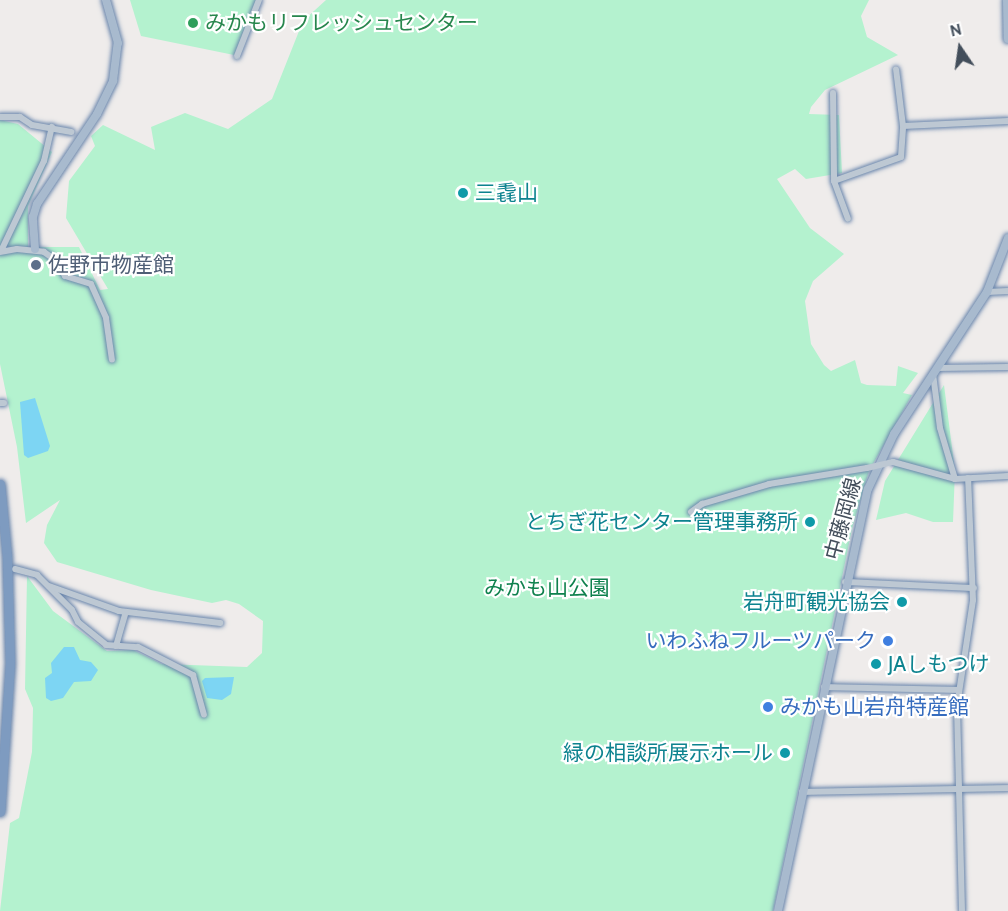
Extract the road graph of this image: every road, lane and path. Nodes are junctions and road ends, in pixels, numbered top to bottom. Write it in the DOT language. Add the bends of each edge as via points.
graph roads {
  1 [pos="106,0"];
  2 [pos="259,0"];
  3 [pos="1007,0"];
  4 [pos="1008,39"];
  5 [pos="237,56"];
  6 [pos="896,69"];
  7 [pos="833,93"];
  8 [pos="0,117"];
  9 [pos="1008,121"];
  10 [pos="903,126"];
  11 [pos="52,128"];
  12 [pos="71,132"];
  13 [pos="834,181"];
  14 [pos="848,219"];
  15 [pos="1008,238"];
  16 [pos="35,249"];
  17 [pos="1,251"];
  18 [pos="1008,291"];
  19 [pos="987,292"];
  20 [pos="112,360"];
  21 [pos="1008,367"];
  22 [pos="934,371"];
  23 [pos="1008,476"];
  24 [pos="955,478"];
  25 [pos="969,478"];
  26 [pos="0,484"];
  27 [pos="691,512"];
  28 [pos="15,569"];
  29 [pos="846,582"];
  30 [pos="49,586"];
  31 [pos="974,588"];
  32 [pos="126,612"];
  33 [pos="220,623"];
  34 [pos="116,646"];
  35 [pos="823,687"];
  36 [pos="958,690"];
  37 [pos="204,715"];
  38 [pos="958,788"];
  39 [pos="1008,788"];
  40 [pos="802,792"];
  41 [pos="0,812"];
  42 [pos="778,911"];
  43 [pos="962,911"];
  1 -- 16 [label="main road" via="117,43 113,81 98,114 37,204 33,217"];
  2 -- 5 [label="street"];
  3 -- 4 [label="main road"];
  6 -- 10 [label="street"];
  7 -- 13 [label="street"];
  8 -- 11 [label="street" via="20,117 32,125"];
  9 -- 10 [label="street"];
  10 -- 13 [label="street" via="901,157"];
  11 -- 12 [label="street"];
  11 -- 17 [label="street" via="44,161"];
  13 -- 14 [label="street"];
  15 -- 19 [label="main road, 中藤岡線"];
  16 -- 17 [label="street"];
  16 -- 20 [label="street" via="54,258 65,276 87,281 94,288 106,318"];
  18 -- 19 [label="street"];
  19 -- 22 [label="main road, 中藤岡線"];
  21 -- 22 [label="street"];
  22 -- 24 [label="street" via="940,428"];
  22 -- 29 [label="main road, 中藤岡線" via="884,453 868,489"];
  23 -- 25 [label="street"];
  24 -- 25 [label="street"];
  24 -- 27 [label="street, bridge" via="893,462 769,484 702,504"];
  25 -- 31 [label="street"];
  26 -- 41 [label="highway" via="10,651"];
  28 -- 30 [label="street" via="37,575"];
  29 -- 31 [label="street"];
  29 -- 35 [label="main road, 中藤岡線"];
  30 -- 32 [label="street"];
  30 -- 34 [label="street" via="78,622 106,645"];
  31 -- 36 [label="street"];
  32 -- 33 [label="street"];
  32 -- 34 [label="street"];
  34 -- 37 [label="street" via="138,647 193,675"];
  35 -- 36 [label="street"];
  35 -- 40 [label="main road, 中藤岡線"];
  36 -- 38 [label="street"];
  38 -- 39 [label="street"];
  38 -- 40 [label="street"];
  38 -- 43 [label="street"];
  40 -- 42 [label="main road, 中藤岡線"];
}
